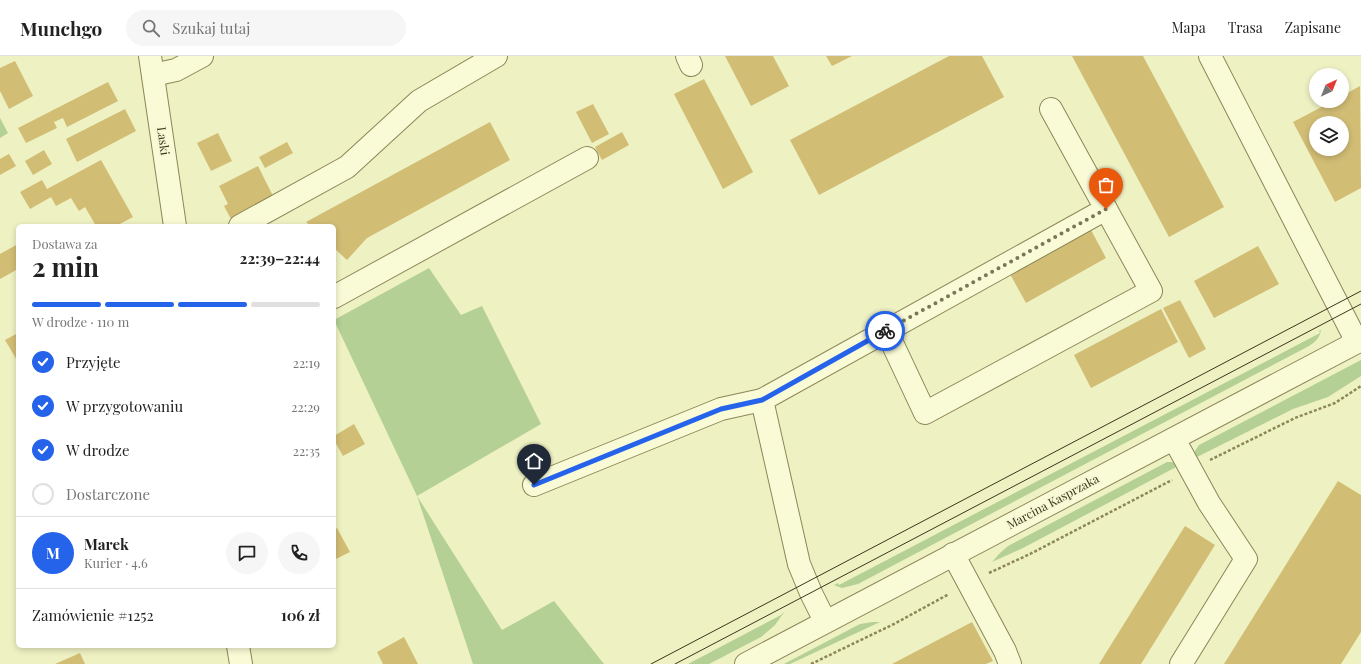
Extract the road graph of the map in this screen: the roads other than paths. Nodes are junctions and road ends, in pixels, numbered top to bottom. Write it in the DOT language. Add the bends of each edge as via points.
graph roads {
  1 [pos="202,56"];
  2 [pos="496,56"];
  3 [pos="1210,56"];
  4 [pos="151,66"];
  5 [pos="1050,109"];
  6 [pos="588,158"];
  7 [pos="1106,209"];
  8 [pos="175,224"];
  9 [pos="244,224"];
  10 [pos="336,296"];
  11 [pos="886,330"];
  12 [pos="1359,341"];
  13 [pos="762,400"];
  14 [pos="1174,438"];
  15 [pos="534,485"];
  16 [pos="953,554"];
  17 [pos="825,621"];
  18 [pos="238,648"];
  19 [pos="241,664"];
  20 [pos="746,664"];
  21 [pos="1010,664"];
  22 [pos="1181,664"];
  1 -- 4 [label="street" via="176,70"];
  2 -- 9 [label="street" via="419,101 347,167"];
  3 -- 12 [label="street"];
  4 -- 8 [label="street, Laski"];
  5 -- 7 [label="street"];
  6 -- 10 [label="street"];
  7 -- 11 [label="street"];
  7 -- 11 [label="street" via="1151,291 926,413"];
  11 -- 13 [label="street"];
  12 -- 14 [label="street, Marcina Kasprzaka"];
  13 -- 15 [label="street" via="721,409"];
  13 -- 17 [label="street" via="799,564"];
  14 -- 16 [label="street, Marcina Kasprzaka"];
  14 -- 22 [label="street" via="1209,503 1246,559"];
  16 -- 17 [label="street, Marcina Kasprzaka"];
  16 -- 21 [label="street"];
  17 -- 20 [label="street, Marcina Kasprzaka"];
  18 -- 19 [label="street"];
}
